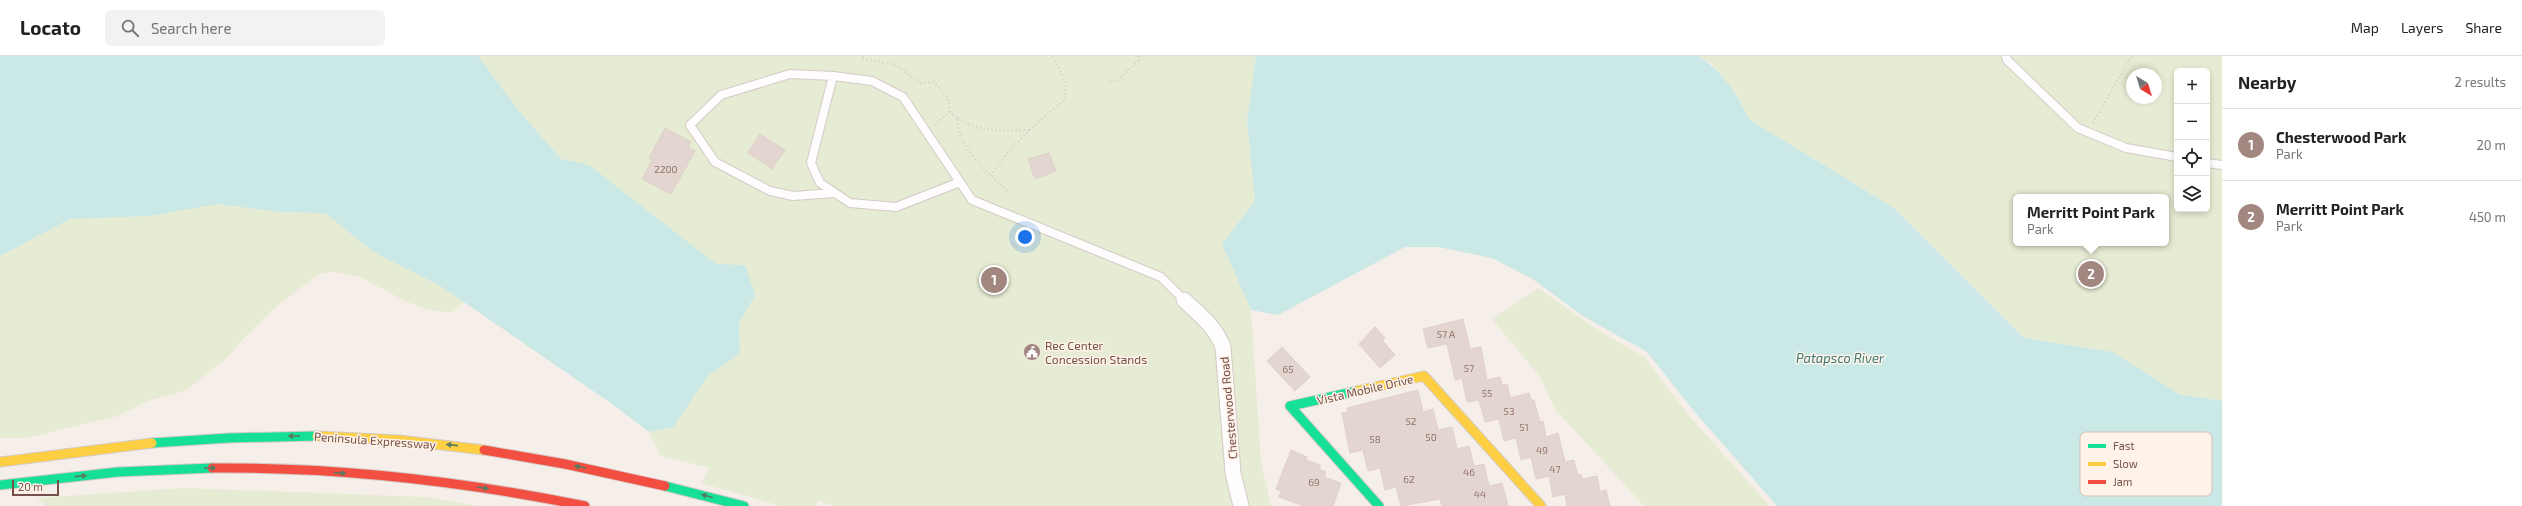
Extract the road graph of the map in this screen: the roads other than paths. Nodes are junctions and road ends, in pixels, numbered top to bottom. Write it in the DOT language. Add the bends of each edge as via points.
graph roads {
  1 [pos="2006,56"];
  2 [pos="833,76"];
  3 [pos="2174,156"];
  4 [pos="2210,163"];
  5 [pos="2222,165"];
  6 [pos="960,182"];
  7 [pos="834,192"];
  8 [pos="1184,300"];
  9 [pos="0,462"];
  10 [pos="0,485"];
  11 [pos="585,506"];
  12 [pos="744,506"];
  13 [pos="1241,506"];
  14 [pos="1379,506"];
  15 [pos="1541,506"];
  1 -- 3 [label="lane" via="2007,60 2078,128 2126,148"];
  2 -- 6 [label="lane" via="872,80 903,98"];
  2 -- 7 [label="lane" via="811,163 820,183"];
  2 -- 7 [label="lane" via="790,74 721,95 690,125 715,162 770,191 793,196"];
  4 -- 5 [label="lane"];
  6 -- 7 [label="lane" via="896,207 850,203"];
  6 -- 8 [label="lane" via="972,200 1161,277"];
  8 -- 13 [label="street, Chesterwood Road" via="1210,323 1218,333 1223,347 1233,473"];
  12 -- 9 [label="main road, Peninsula Expressway, one-way" via="636,478 556,462 456,446 334,436 289,435 174,440 114,445"];
  10 -- 11 [label="main road, one-way" via="189,468 296,470 386,476 460,485"];
  14 -- 15 [label="main road, Vista Mobile Drive" via="1290,406 1424,376"];
}
